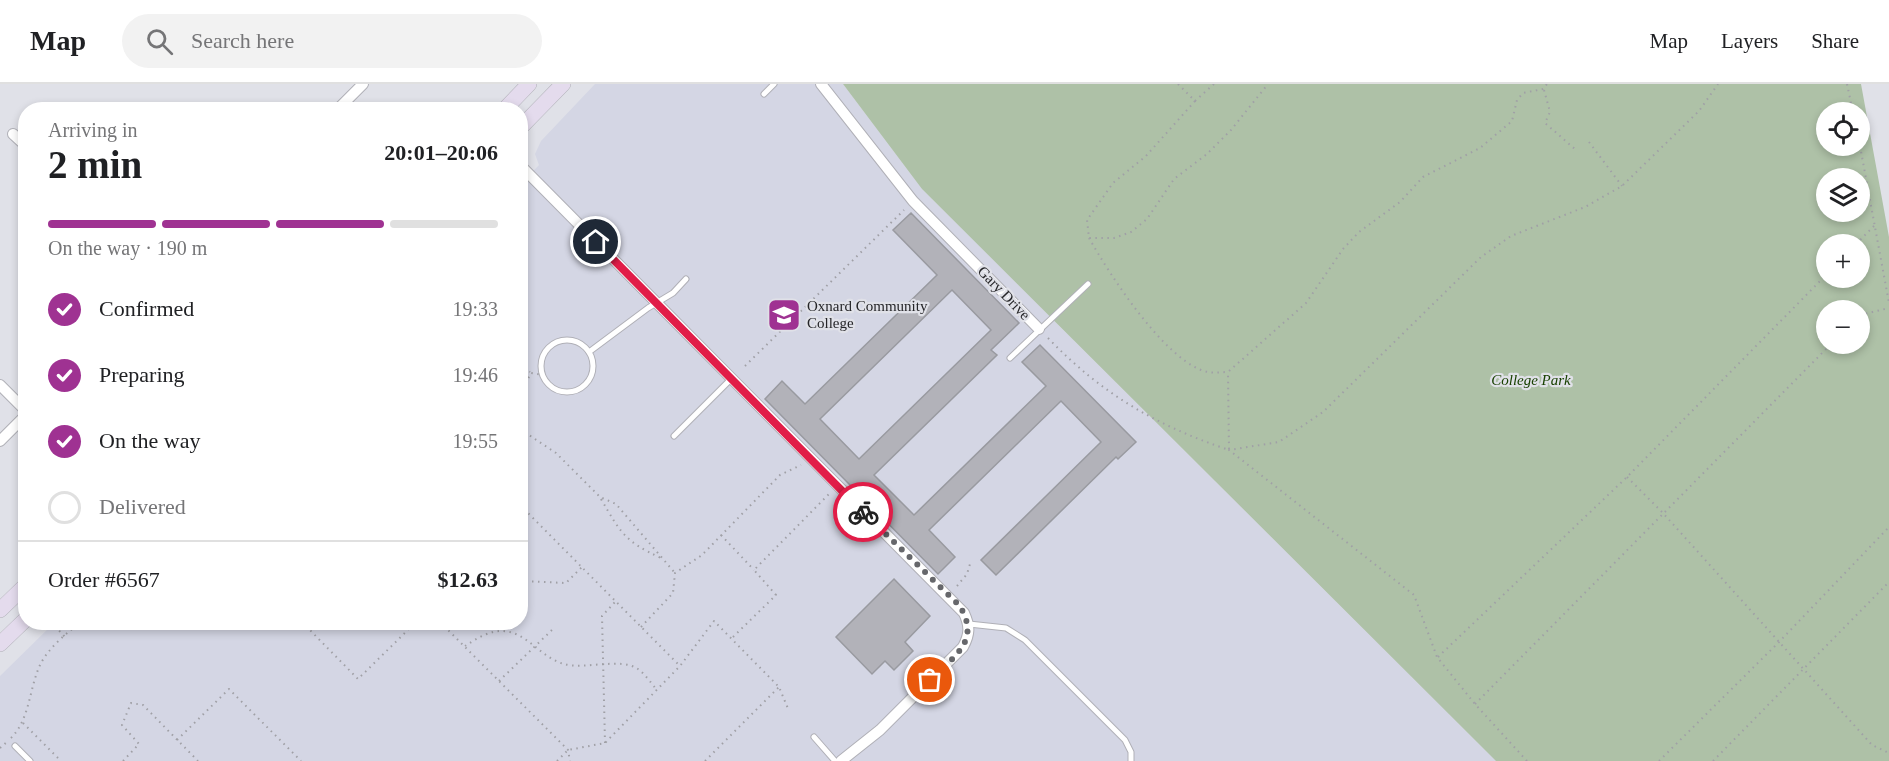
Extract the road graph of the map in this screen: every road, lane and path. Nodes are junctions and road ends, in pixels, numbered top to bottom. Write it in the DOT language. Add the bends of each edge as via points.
graph roads {
  1 [pos="363,84"];
  2 [pos="529,84"];
  3 [pos="563,84"];
  4 [pos="774,84"];
  5 [pos="821,84"];
  6 [pos="1178,84"];
  7 [pos="1214,84"];
  8 [pos="1268,84"];
  9 [pos="1547,84"];
  10 [pos="1718,84"];
  11 [pos="1847,84"];
  12 [pos="1543,89"];
  13 [pos="764,94"];
  14 [pos="1195,101"];
  15 [pos="345,102"];
  16 [pos="512,102"];
  17 [pos="1851,102"];
  18 [pos="528,120"];
  19 [pos="13,134"];
  20 [pos="18,139"];
  21 [pos="1589,142"];
  22 [pos="1576,150"];
  23 [pos="1862,156"];
  24 [pos="528,173"];
  25 [pos="1622,186"];
  26 [pos="913,201"];
  27 [pos="1876,224"];
  28 [pos="1866,234"];
  29 [pos="1089,238"];
  30 [pos="686,279"];
  31 [pos="1088,284"];
  32 [pos="1816,285"];
  33 [pos="657,303"];
  34 [pos="1889,303"];
  35 [pos="1889,308"];
  36 [pos="1870,313"];
  37 [pos="1039,329"];
  38 [pos="589,352"];
  39 [pos="1821,354"];
  40 [pos="1010,358"];
  41 [pos="746,366"];
  42 [pos="528,371"];
  43 [pos="1228,372"];
  44 [pos="531,373"];
  45 [pos="543,375"];
  46 [pos="528,379"];
  47 [pos="731,379"];
  48 [pos="0,385"];
  49 [pos="18,404"];
  50 [pos="18,422"];
  51 [pos="528,434"];
  52 [pos="674,436"];
  53 [pos="0,441"];
  54 [pos="1229,450"];
  55 [pos="801,465"];
  56 [pos="1627,477"];
  57 [pos="829,494"];
  58 [pos="600,497"];
  59 [pos="1662,512"];
  60 [pos="529,513"];
  61 [pos="1889,527"];
  62 [pos="721,535"];
  63 [pos="663,559"];
  64 [pos="970,564"];
  65 [pos="582,567"];
  66 [pos="754,570"];
  67 [pos="675,573"];
  68 [pos="528,581"];
  69 [pos="1889,582"];
  70 [pos="957,586"];
  71 [pos="18,593"];
  72 [pos="616,601"];
  73 [pos="0,610"];
  74 [pos="969,624"];
  75 [pos="18,627"];
  76 [pos="641,627"];
  77 [pos="554,628"];
  78 [pos="58,630"];
  79 [pos="73,630"];
  80 [pos="310,630"];
  81 [pos="408,630"];
  82 [pos="448,630"];
  83 [pos="65,637"];
  84 [pos="732,638"];
  85 [pos="1779,642"];
  86 [pos="0,644"];
  87 [pos="465,646"];
  88 [pos="535,647"];
  89 [pos="1437,657"];
  90 [pos="601,664"];
  91 [pos="680,666"];
  92 [pos="1803,668"];
  93 [pos="499,681"];
  94 [pos="779,687"];
  95 [pos="657,690"];
  96 [pos="1475,704"];
  97 [pos="789,711"];
  98 [pos="23,723"];
  99 [pos="814,737"];
  100 [pos="177,740"];
  101 [pos="605,743"];
  102 [pos="15,746"];
  103 [pos="0,748"];
  104 [pos="568,750"];
  105 [pos="1889,753"];
  106 [pos="30,761"];
  107 [pos="61,761"];
  108 [pos="123,761"];
  109 [pos="198,761"];
  110 [pos="301,761"];
  111 [pos="557,761"];
  112 [pos="570,761"];
  113 [pos="705,761"];
  114 [pos="835,761"];
  115 [pos="841,761"];
  116 [pos="1131,761"];
  117 [pos="1527,761"];
  118 [pos="1659,761"];
  119 [pos="1713,761"];
  1 -- 15 [label="street"];
  2 -- 16 [label="main road"];
  3 -- 18 [label="main road"];
  4 -- 13 [label="lane"];
  5 -- 26 [label="street, Gary Drive"];
  6 -- 14 [label="path"];
  7 -- 14 [label="path"];
  8 -- 29 [label="path" via="1231,130 1174,179 1147,219 1131,232 1114,238"];
  9 -- 12 [label="path"];
  10 -- 25 [label="path" via="1699,111"];
  11 -- 17 [label="path"];
  12 -- 22 [label="path" via="1550,112 1545,123"];
  12 -- 43 [label="path" via="1523,93 1517,100 1512,121 1480,148 1423,177 1400,202 1359,232 1306,303"];
  14 -- 29 [label="path" via="1146,156 1113,183 1087,220"];
  19 -- 20 [label="street"];
  21 -- 25 [label="path"];
  23 -- 27 [label="path"];
  24 -- 33 [label="street"];
  25 -- 54 [label="path" via="1585,207 1511,236 1481,256 1323,412 1279,442"];
  26 -- 37 [label="street, Gary Drive"];
  26 -- 41 [label="path"];
  27 -- 28 [label="path"];
  27 -- 34 [label="path"];
  29 -- 43 [label="path" via="1128,301 1176,352 1199,369"];
  30 -- 33 [label="lane"];
  31 -- 37 [label="lane"];
  32 -- 56 [label="path"];
  33 -- 38 [label="lane"];
  33 -- 47 [label="street"];
  35 -- 36 [label="path"];
  37 -- 40 [label="lane"];
  37 -- 54 [label="path, Gary Drive" via="1120,401 1183,435"];
  38 -- 45 [label="lane" via="584,345 568,339 552,344 542,358"];
  38 -- 45 [label="lane" via="591,377 579,389 562,391"];
  39 -- 59 [label="path"];
  42 -- 44 [label="path"];
  43 -- 54 [label="path"];
  44 -- 45 [label="path"];
  44 -- 46 [label="path"];
  47 -- 52 [label="lane"];
  47 -- 74 [label="street" via="959,605"];
  48 -- 49 [label="street"];
  50 -- 53 [label="street"];
  51 -- 58 [label="path" via="556,453"];
  54 -- 89 [label="path" via="1414,595"];
  55 -- 62 [label="path" via="780,475"];
  56 -- 59 [label="path"];
  56 -- 89 [label="path"];
  57 -- 66 [label="path"];
  58 -- 63 [label="path" via="616,504"];
  58 -- 63 [label="path" via="621,533 635,546"];
  59 -- 85 [label="path"];
  59 -- 96 [label="path"];
  60 -- 65 [label="path"];
  61 -- 85 [label="path"];
  62 -- 66 [label="path"];
  62 -- 67 [label="path" via="702,555"];
  63 -- 67 [label="path"];
  64 -- 70 [label="path"];
  65 -- 68 [label="path" via="566,583"];
  65 -- 72 [label="path"];
  66 -- 84 [label="path" via="776,595"];
  67 -- 76 [label="path" via="674,593"];
  69 -- 92 [label="path"];
  71 -- 73 [label="main road"];
  72 -- 76 [label="path"];
  72 -- 90 [label="path" via="602,616"];
  74 -- 115 [label="street" via="963,647 880,730"];
  74 -- 116 [label="lane" via="1006,628 1025,640 1125,740"];
  75 -- 86 [label="main road"];
  76 -- 91 [label="path"];
  77 -- 88 [label="path"];
  78 -- 83 [label="path"];
  79 -- 83 [label="path"];
  80 -- 81 [label="path" via="358,679"];
  82 -- 87 [label="path"];
  83 -- 98 [label="path" via="40,665"];
  84 -- 91 [label="path" via="714,621"];
  84 -- 94 [label="path"];
  85 -- 92 [label="path"];
  85 -- 118 [label="path"];
  87 -- 88 [label="path" via="489,633 503,631 519,635"];
  87 -- 93 [label="path"];
  88 -- 90 [label="path" via="565,665"];
  88 -- 93 [label="path"];
  89 -- 96 [label="path"];
  90 -- 95 [label="path" via="638,668"];
  90 -- 101 [label="path"];
  91 -- 95 [label="path"];
  92 -- 105 [label="path" via="1872,745"];
  92 -- 119 [label="path"];
  93 -- 104 [label="path"];
  94 -- 97 [label="path"];
  94 -- 113 [label="path"];
  95 -- 101 [label="path"];
  96 -- 117 [label="path"];
  98 -- 103 [label="path"];
  98 -- 107 [label="path"];
  99 -- 114 [label="lane"];
  100 -- 108 [label="path" via="143,705 131,703 122,725 139,744"];
  100 -- 109 [label="path"];
  100 -- 110 [label="path" via="229,689"];
  101 -- 104 [label="path"];
  102 -- 106 [label="lane"];
  104 -- 111 [label="path"];
  104 -- 112 [label="path"];
}
